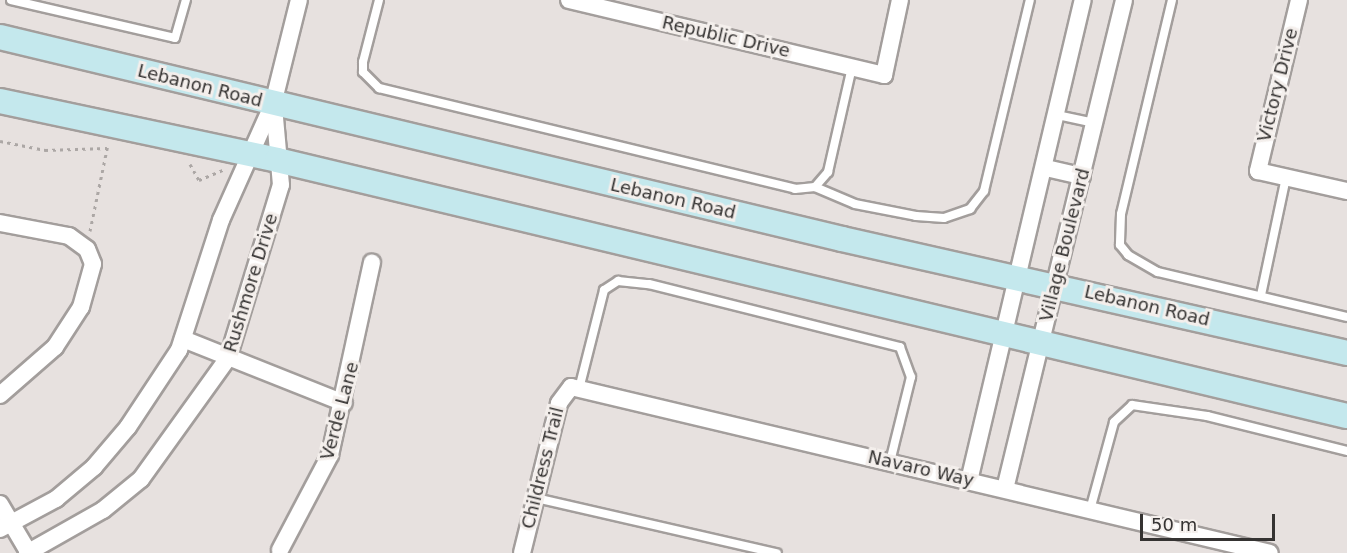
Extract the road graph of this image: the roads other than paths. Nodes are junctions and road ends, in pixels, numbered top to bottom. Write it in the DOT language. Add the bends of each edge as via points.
graph roads {
  1 [pos="10,0"];
  2 [pos="186,0"];
  3 [pos="299,0"];
  4 [pos="379,0"];
  5 [pos="569,0"];
  6 [pos="900,0"];
  7 [pos="1030,0"];
  8 [pos="1083,0"];
  9 [pos="1124,0"];
  10 [pos="1172,0"];
  11 [pos="1299,0"];
  12 [pos="0,37"];
  13 [pos="852,67"];
  14 [pos="0,100"];
  15 [pos="273,104"];
  16 [pos="1057,115"];
  17 [pos="1095,124"];
  18 [pos="250,154"];
  19 [pos="277,160"];
  20 [pos="1046,168"];
  21 [pos="1082,176"];
  22 [pos="1286,177"];
  23 [pos="815,187"];
  24 [pos="1347,191"];
  25 [pos="0,222"];
  26 [pos="372,263"];
  27 [pos="1021,279"];
  28 [pos="1057,285"];
  29 [pos="1261,296"];
  30 [pos="1347,317"];
  31 [pos="1007,334"];
  32 [pos="183,339"];
  33 [pos="1040,342"];
  34 [pos="1347,353"];
  35 [pos="228,358"];
  36 [pos="575,388"];
  37 [pos="0,395"];
  38 [pos="344,403"];
  39 [pos="1347,416"];
  40 [pos="1347,451"];
  41 [pos="890,462"];
  42 [pos="969,481"];
  43 [pos="1005,489"];
  44 [pos="536,498"];
  45 [pos="0,504"];
  46 [pos="1090,510"];
  47 [pos="6,526"];
  48 [pos="280,550"];
  49 [pos="28,553"];
  50 [pos="522,553"];
  51 [pos="777,553"];
  52 [pos="1270,553"];
  1 -- 2 [label="lane" via="175,38"];
  3 -- 15 [label="street, Rushmore Drive"];
  4 -- 23 [label="lane" via="363,62 363,72 379,88 784,186"];
  5 -- 13 [label="street, Republic Drive"];
  6 -- 13 [label="street, Republic Drive" via="884,75"];
  7 -- 23 [label="lane" via="984,191 970,209 944,218 916,216 855,204"];
  8 -- 16 [label="street, Village Boulevard"];
  9 -- 17 [label="street, Village Boulevard"];
  10 -- 29 [label="lane" via="1121,214 1120,245 1158,272"];
  11 -- 22 [label="street, Victory Drive" via="1258,171"];
  12 -- 15 [label="main road, Lebanon Road"];
  13 -- 23 [label="lane" via="828,172"];
  14 -- 18 [label="main road"];
  15 -- 18 [label="street, Rushmore Drive"];
  15 -- 19 [label="street, Rushmore Drive"];
  15 -- 27 [label="main road, Lebanon Road"];
  16 -- 17 [label="lane"];
  16 -- 20 [label="street, Village Boulevard"];
  17 -- 21 [label="street, Village Boulevard"];
  18 -- 19 [label="main road"];
  18 -- 32 [label="street, Rushmore Drive" via="221,220"];
  19 -- 31 [label="main road"];
  19 -- 35 [label="street, Rushmore Drive" via="280,185"];
  20 -- 21 [label="street"];
  20 -- 27 [label="street, Village Boulevard"];
  21 -- 28 [label="street, Village Boulevard"];
  22 -- 24 [label="street"];
  22 -- 29 [label="lane"];
  25 -- 37 [label="street" via="69,236 90,257 81,307 55,347"];
  26 -- 38 [label="street, Verde Lane"];
  27 -- 28 [label="main road, Lebanon Road"];
  27 -- 31 [label="street, Village Boulevard"];
  28 -- 33 [label="street, Village Boulevard"];
  28 -- 34 [label="main road, Lebanon Road"];
  29 -- 30 [label="lane"];
  31 -- 33 [label="main road"];
  31 -- 42 [label="street, Village Boulevard"];
  32 -- 35 [label="street"];
  32 -- 47 [label="street, Rushmore Drive" via="128,427 94,467 56,499"];
  33 -- 39 [label="main road"];
  33 -- 43 [label="street, Village Boulevard"];
  35 -- 38 [label="street"];
  35 -- 49 [label="street, Rushmore Drive" via="141,478 103,510"];
  36 -- 41 [label="street, Navaro Way"];
  36 -- 41 [label="lane" via="604,290 618,281 649,284 900,347 911,376"];
  36 -- 44 [label="street, Childress Trail" via="559,403"];
  38 -- 48 [label="street, Verde Lane" via="321,478"];
  40 -- 46 [label="lane" via="1207,416 1132,405 1114,422"];
  41 -- 42 [label="street, Navaro Way"];
  42 -- 43 [label="street, Navaro Way"];
  43 -- 46 [label="street, Navaro Way"];
  44 -- 50 [label="street, Childress Trail"];
  44 -- 51 [label="lane"];
  45 -- 47 [label="street"];
  46 -- 52 [label="street, Navaro Way"];
  47 -- 49 [label="street"];
}
